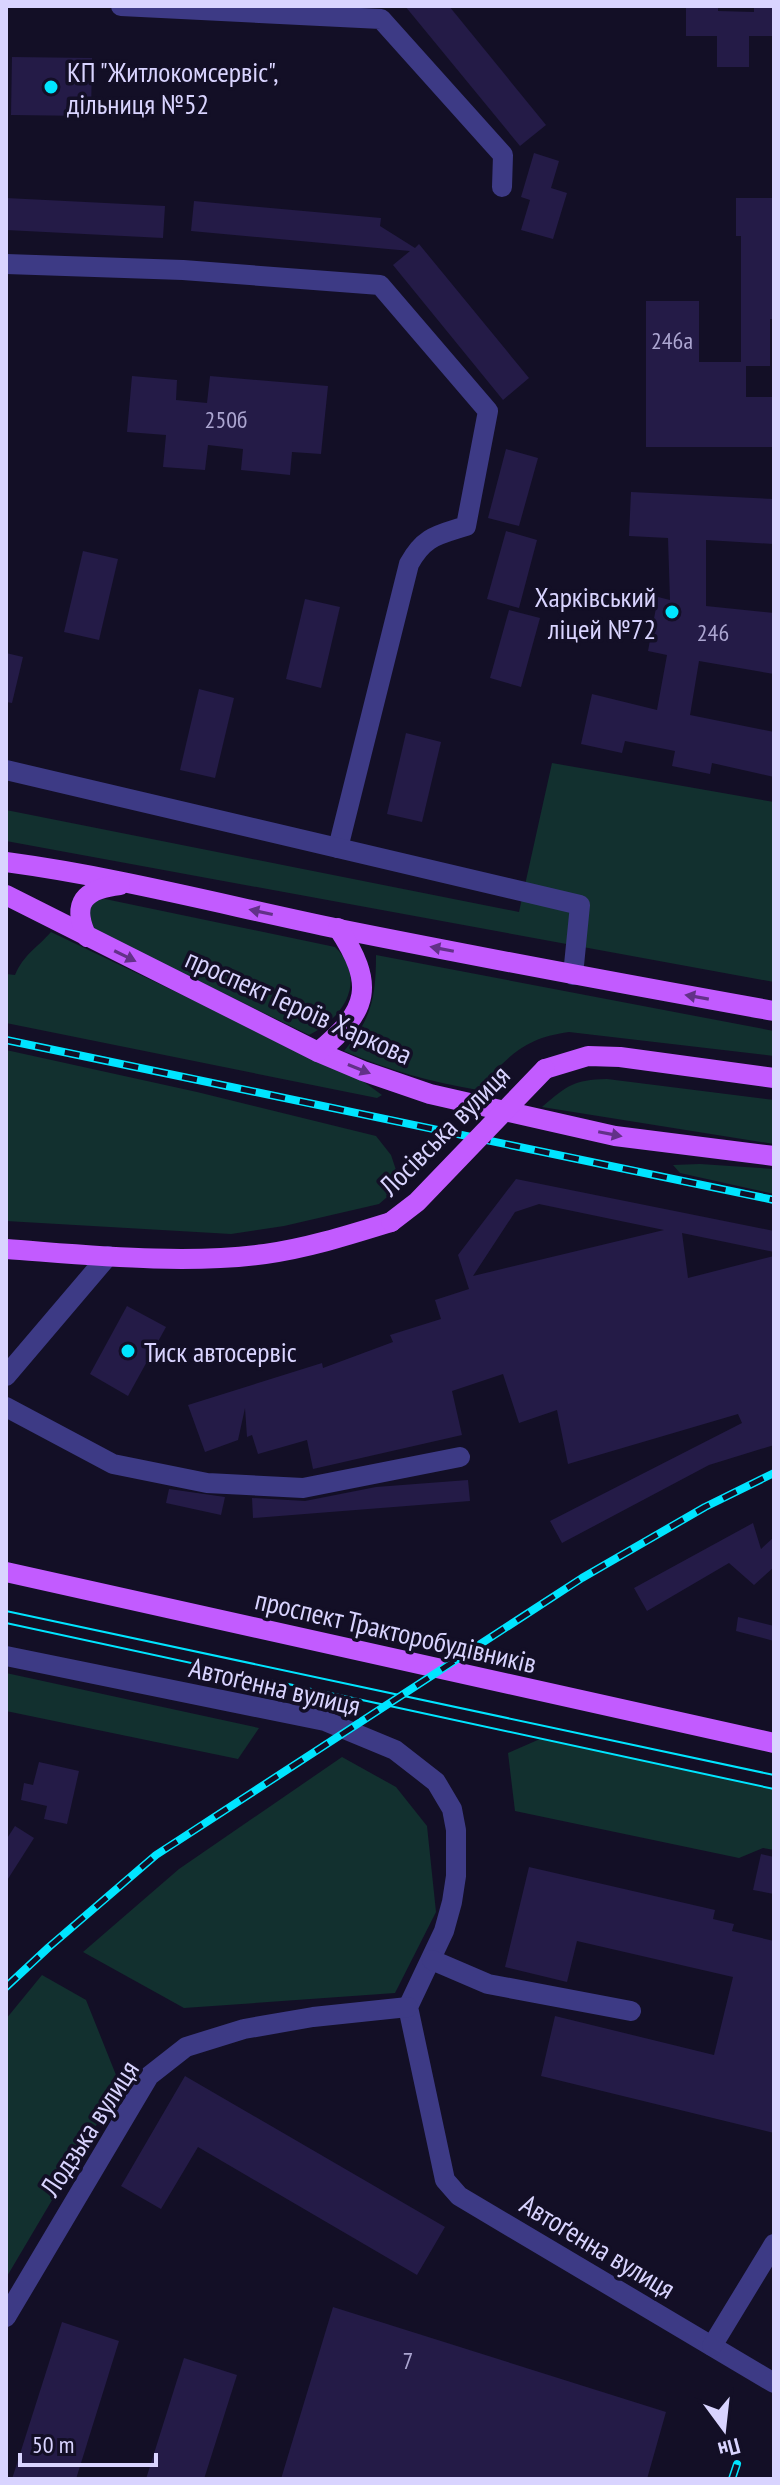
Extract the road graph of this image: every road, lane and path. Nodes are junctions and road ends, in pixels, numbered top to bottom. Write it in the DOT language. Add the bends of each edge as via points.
graph roads {
  1 [pos="121,6"];
  2 [pos="502,187"];
  3 [pos="6,264"];
  4 [pos="6,770"];
  5 [pos="338,848"];
  6 [pos="6,862"];
  7 [pos="136,884"];
  8 [pos="6,895"];
  9 [pos="338,928"];
  10 [pos="87,937"];
  11 [pos="573,975"];
  12 [pos="774,1011"];
  13 [pos="318,1052"];
  14 [pos="774,1078"];
  15 [pos="774,1156"];
  16 [pos="6,1249"];
  17 [pos="108,1256"];
  18 [pos="6,1376"];
  19 [pos="6,1407"];
  20 [pos="460,1457"];
  21 [pos="6,1572"];
  22 [pos="6,1656"];
  23 [pos="774,1743"];
  24 [pos="432,1960"];
  25 [pos="408,2007"];
  26 [pos="631,2011"];
  27 [pos="774,2244"];
  28 [pos="6,2317"];
  29 [pos="712,2346"];
  30 [pos="774,2383"];
  1 -- 2 [label="street" via="381,19 503,155"];
  3 -- 5 [label="street" via="380,285 488,411 466,526 418,546 409,564"];
  4 -- 5 [label="street"];
  5 -- 11 [label="street" via="580,905"];
  6 -- 7 [label="main road"];
  9 -- 7 [label="main road, one-way"];
  7 -- 10 [label="main road" via="84,897 79,915"];
  8 -- 10 [label="main road, проспект Героїв Харкова"];
  11 -- 9 [label="main road, one-way"];
  9 -- 13 [label="main road" via="358,962 361,1000 355,1016"];
  10 -- 13 [label="main road, проспект Героїв Харкова, one-way"];
  12 -- 11 [label="main road, one-way"];
  13 -- 15 [label="main road, проспект Героїв Харкова, one-way" via="430,1094 615,1136"];
  14 -- 17 [label="main road, Лосівська вулиця, bridge" via="588,1056 545,1069 417,1202 391,1222 266,1254"];
  16 -- 17 [label="main road, Лосівська вулиця"];
  17 -- 18 [label="street"];
  19 -- 20 [label="street" via="113,1464 207,1483 303,1488"];
  21 -- 23 [label="main road, проспект Тракторобудівників"];
  22 -- 24 [label="street, Автоґенна вулиця" via="325,1721 414,1762 445,1794 456,1830 452,1902"];
  24 -- 25 [label="street, Автоґенна вулиця"];
  24 -- 26 [label="street" via="488,1984"];
  25 -- 28 [label="street, Лодзька вулиця" via="244,2029 186,2047 149,2076"];
  25 -- 29 [label="street, Автоґенна вулиця" via="445,2180 459,2196"];
  27 -- 29 [label="street"];
  29 -- 30 [label="street, Автоґенна вулиця"];
}
